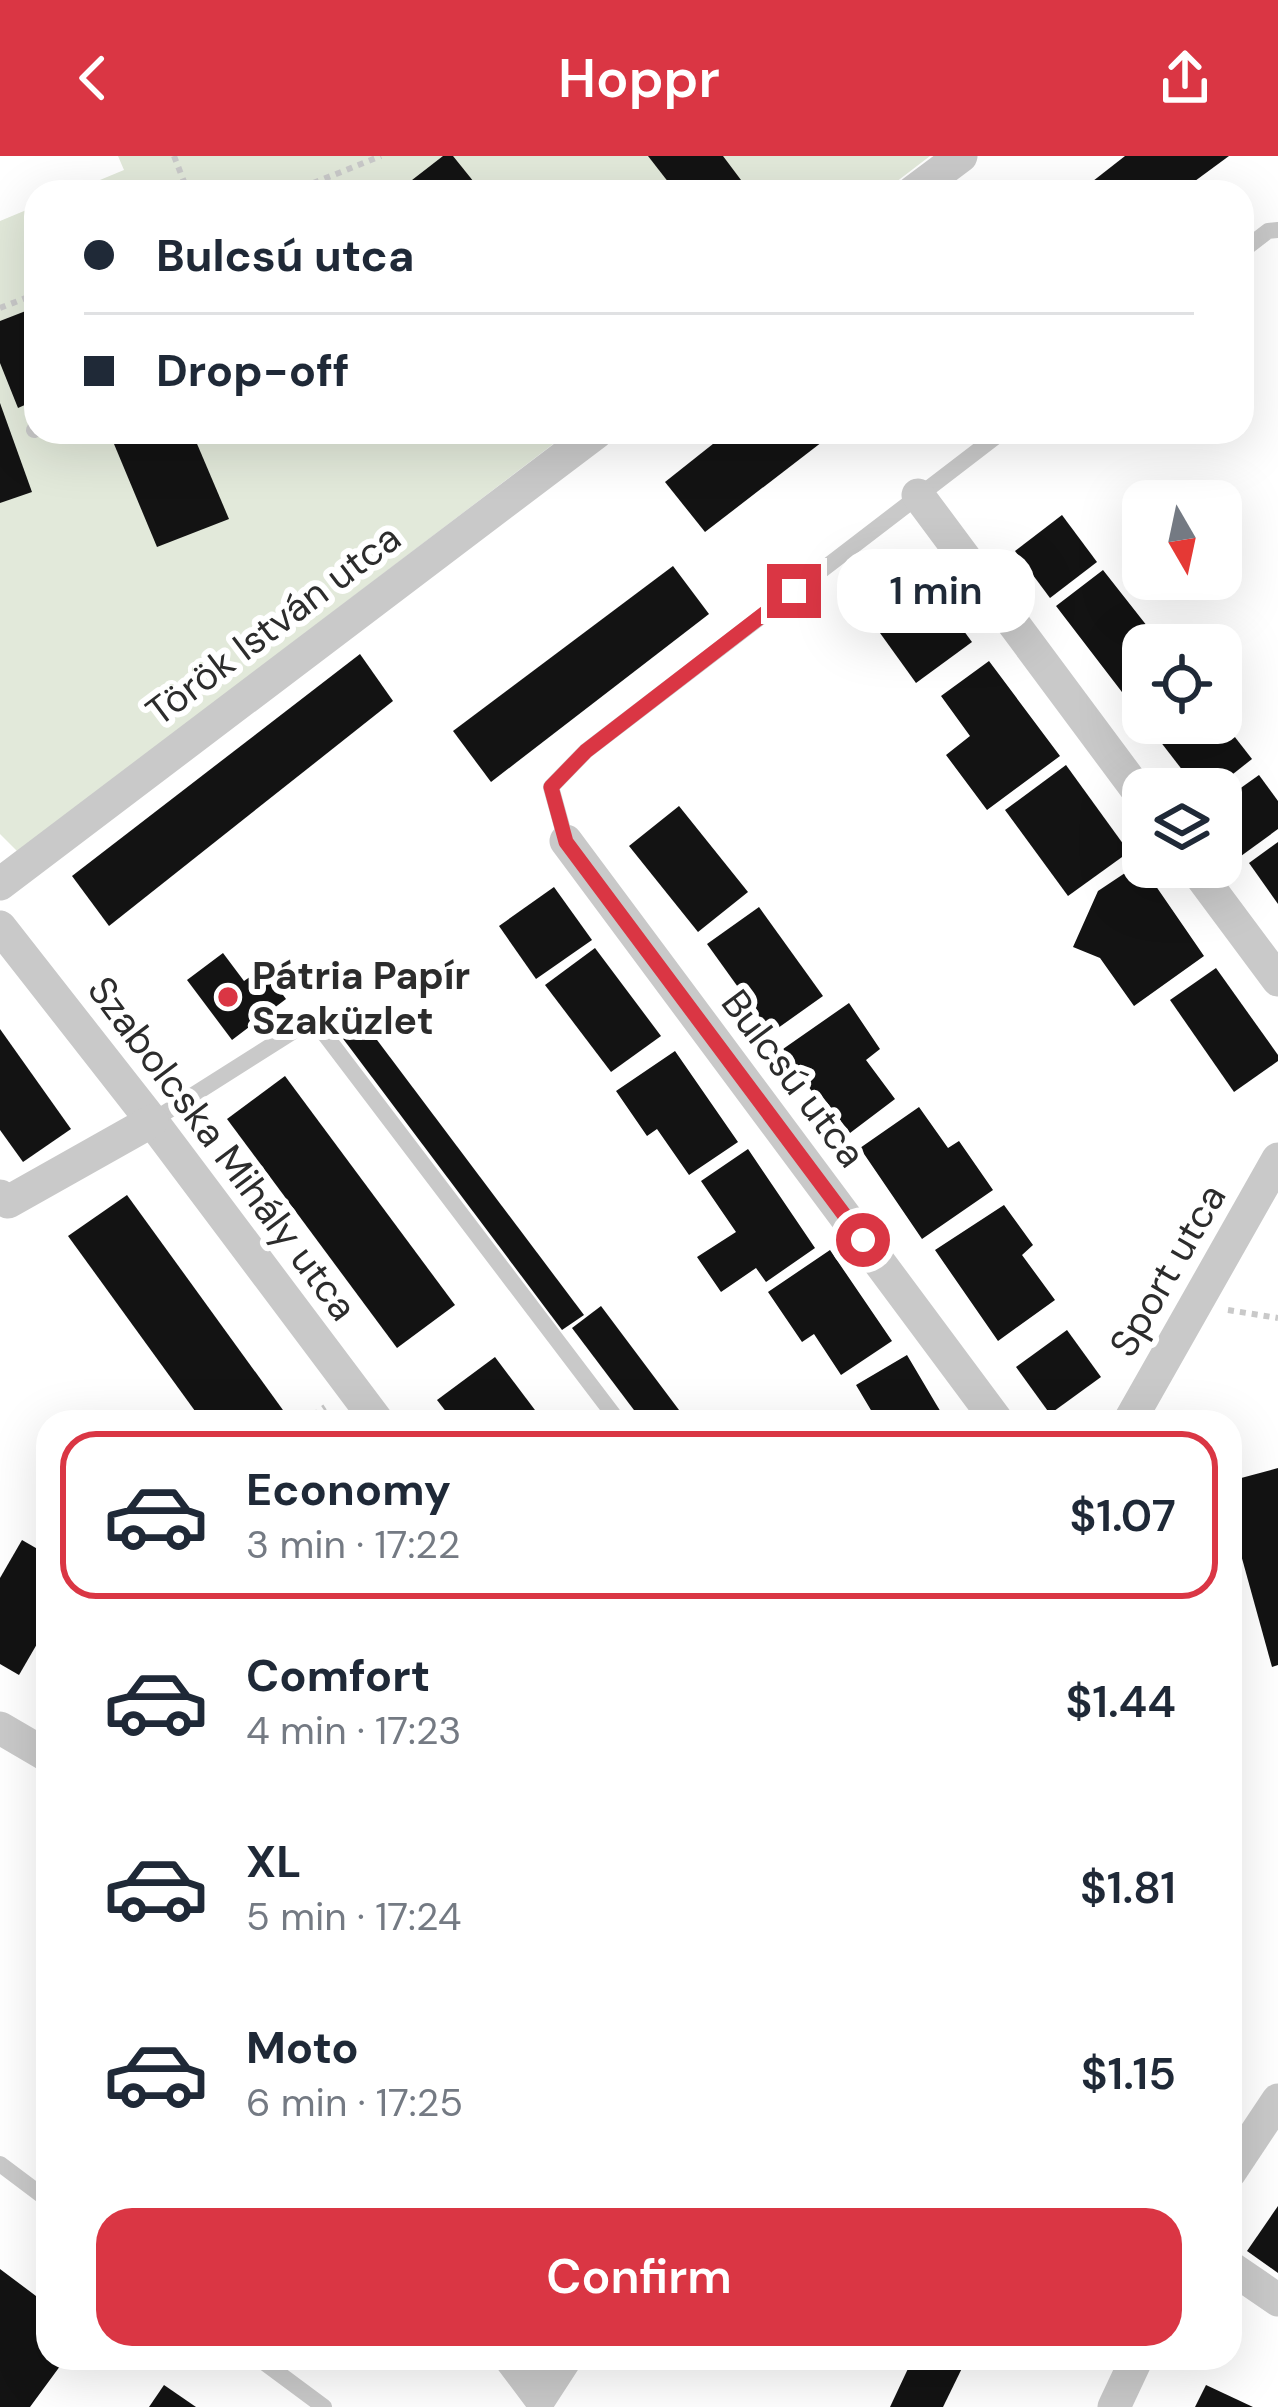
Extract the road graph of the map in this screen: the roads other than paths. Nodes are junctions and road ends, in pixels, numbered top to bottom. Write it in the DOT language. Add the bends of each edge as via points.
graph roads {
  1 [pos="961,156"];
  2 [pos="930,180"];
  3 [pos="581,444"];
  4 [pos="986,444"];
  5 [pos="918,495"];
  6 [pos="1122,770"];
  7 [pos="566,842"];
  8 [pos="0,884"];
  9 [pos="1210,888"];
  10 [pos="0,927"];
  11 [pos="1278,980"];
  12 [pos="152,1120"];
  13 [pos="1278,1160"];
  14 [pos="0,1196"];
  15 [pos="369,1410"];
  16 [pos="610,1410"];
  17 [pos="989,1410"];
  18 [pos="1136,1410"];
  19 [pos="0,1728"];
  20 [pos="36,1749"];
  21 [pos="1278,2100"];
  22 [pos="1242,2154"];
  23 [pos="0,2164"];
  24 [pos="36,2191"];
  25 [pos="1242,2275"];
  26 [pos="1278,2300"];
  27 [pos="274,2370"];
  28 [pos="516,2370"];
  29 [pos="557,2370"];
  30 [pos="1131,2370"];
  31 [pos="534,2403"];
  32 [pos="323,2407"];
  33 [pos="1114,2407"];
  1 -- 2 [label="street"];
  3 -- 8 [label="street, Török István utca"];
  4 -- 5 [label="lane"];
  5 -- 6 [label="street"];
  5 -- 7 [label="lane" via="586,751 551,787"];
  7 -- 17 [label="street, Bulcsú utca"];
  9 -- 11 [label="street"];
  10 -- 12 [label="street, Szabolcska Mihály utca"];
  12 -- 14 [label="street" via="8,1202"];
  12 -- 15 [label="street, Szabolcska Mihály utca"];
  12 -- 16 [label="lane" via="313,1019"];
  13 -- 18 [label="street, Sport utca"];
  19 -- 20 [label="street"];
  21 -- 22 [label="street"];
  23 -- 24 [label="lane"];
  25 -- 26 [label="street"];
  27 -- 32 [label="lane"];
  28 -- 31 [label="street"];
  29 -- 31 [label="street"];
  30 -- 33 [label="street"];
}
